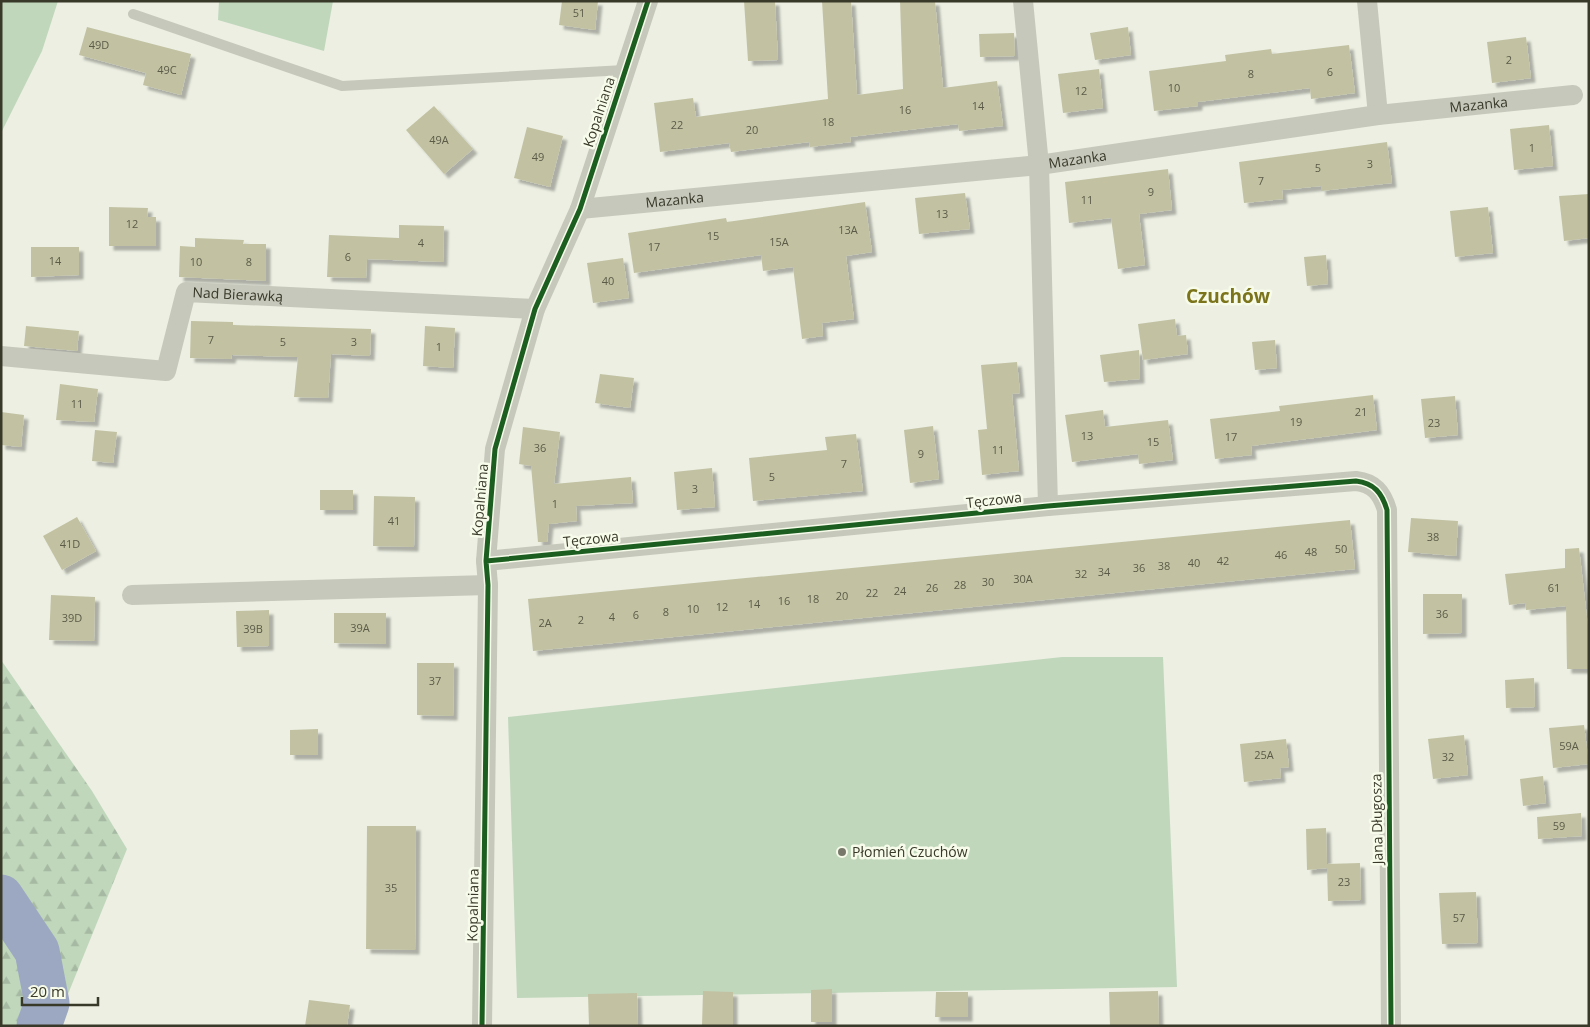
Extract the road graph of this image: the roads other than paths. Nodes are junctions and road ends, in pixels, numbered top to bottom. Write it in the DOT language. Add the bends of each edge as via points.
graph roads {
  1 [pos="648,1"];
  2 [pos="1023,1"];
  3 [pos="1367,1"];
  4 [pos="133,14"];
  5 [pos="624,70"];
  6 [pos="1573,95"];
  7 [pos="1378,115"];
  8 [pos="1039,165"];
  9 [pos="580,209"];
  10 [pos="535,309"];
  11 [pos="1,356"];
  12 [pos="1048,506"];
  13 [pos="486,561"];
  14 [pos="488,585"];
  15 [pos="132,595"];
  16 [pos="1388,612"];
  17 [pos="482,1026"];
  18 [pos="1391,1026"];
  1 -- 5 [label="street, Kopalniana"];
  2 -- 8 [label="street"];
  3 -- 7 [label="street"];
  4 -- 5 [label="lane" via="342,86"];
  5 -- 9 [label="street, Kopalniana"];
  6 -- 7 [label="street, Mazanka"];
  7 -- 8 [label="street, Mazanka"];
  8 -- 9 [label="street, Mazanka"];
  8 -- 12 [label="street"];
  9 -- 10 [label="street, Kopalniana"];
  10 -- 11 [label="street, Nad Bierawką" via="186,292 166,371"];
  10 -- 13 [label="street, Kopalniana" via="495,449"];
  12 -- 13 [label="street, Tęczowa"];
  12 -- 16 [label="street, Tęczowa" via="1364,482 1372,485 1383,497 1386,510"];
  13 -- 14 [label="street, Kopalniana"];
  14 -- 15 [label="street"];
  14 -- 17 [label="street, Kopalniana"];
  16 -- 18 [label="street, Jana Długosza"];
}
